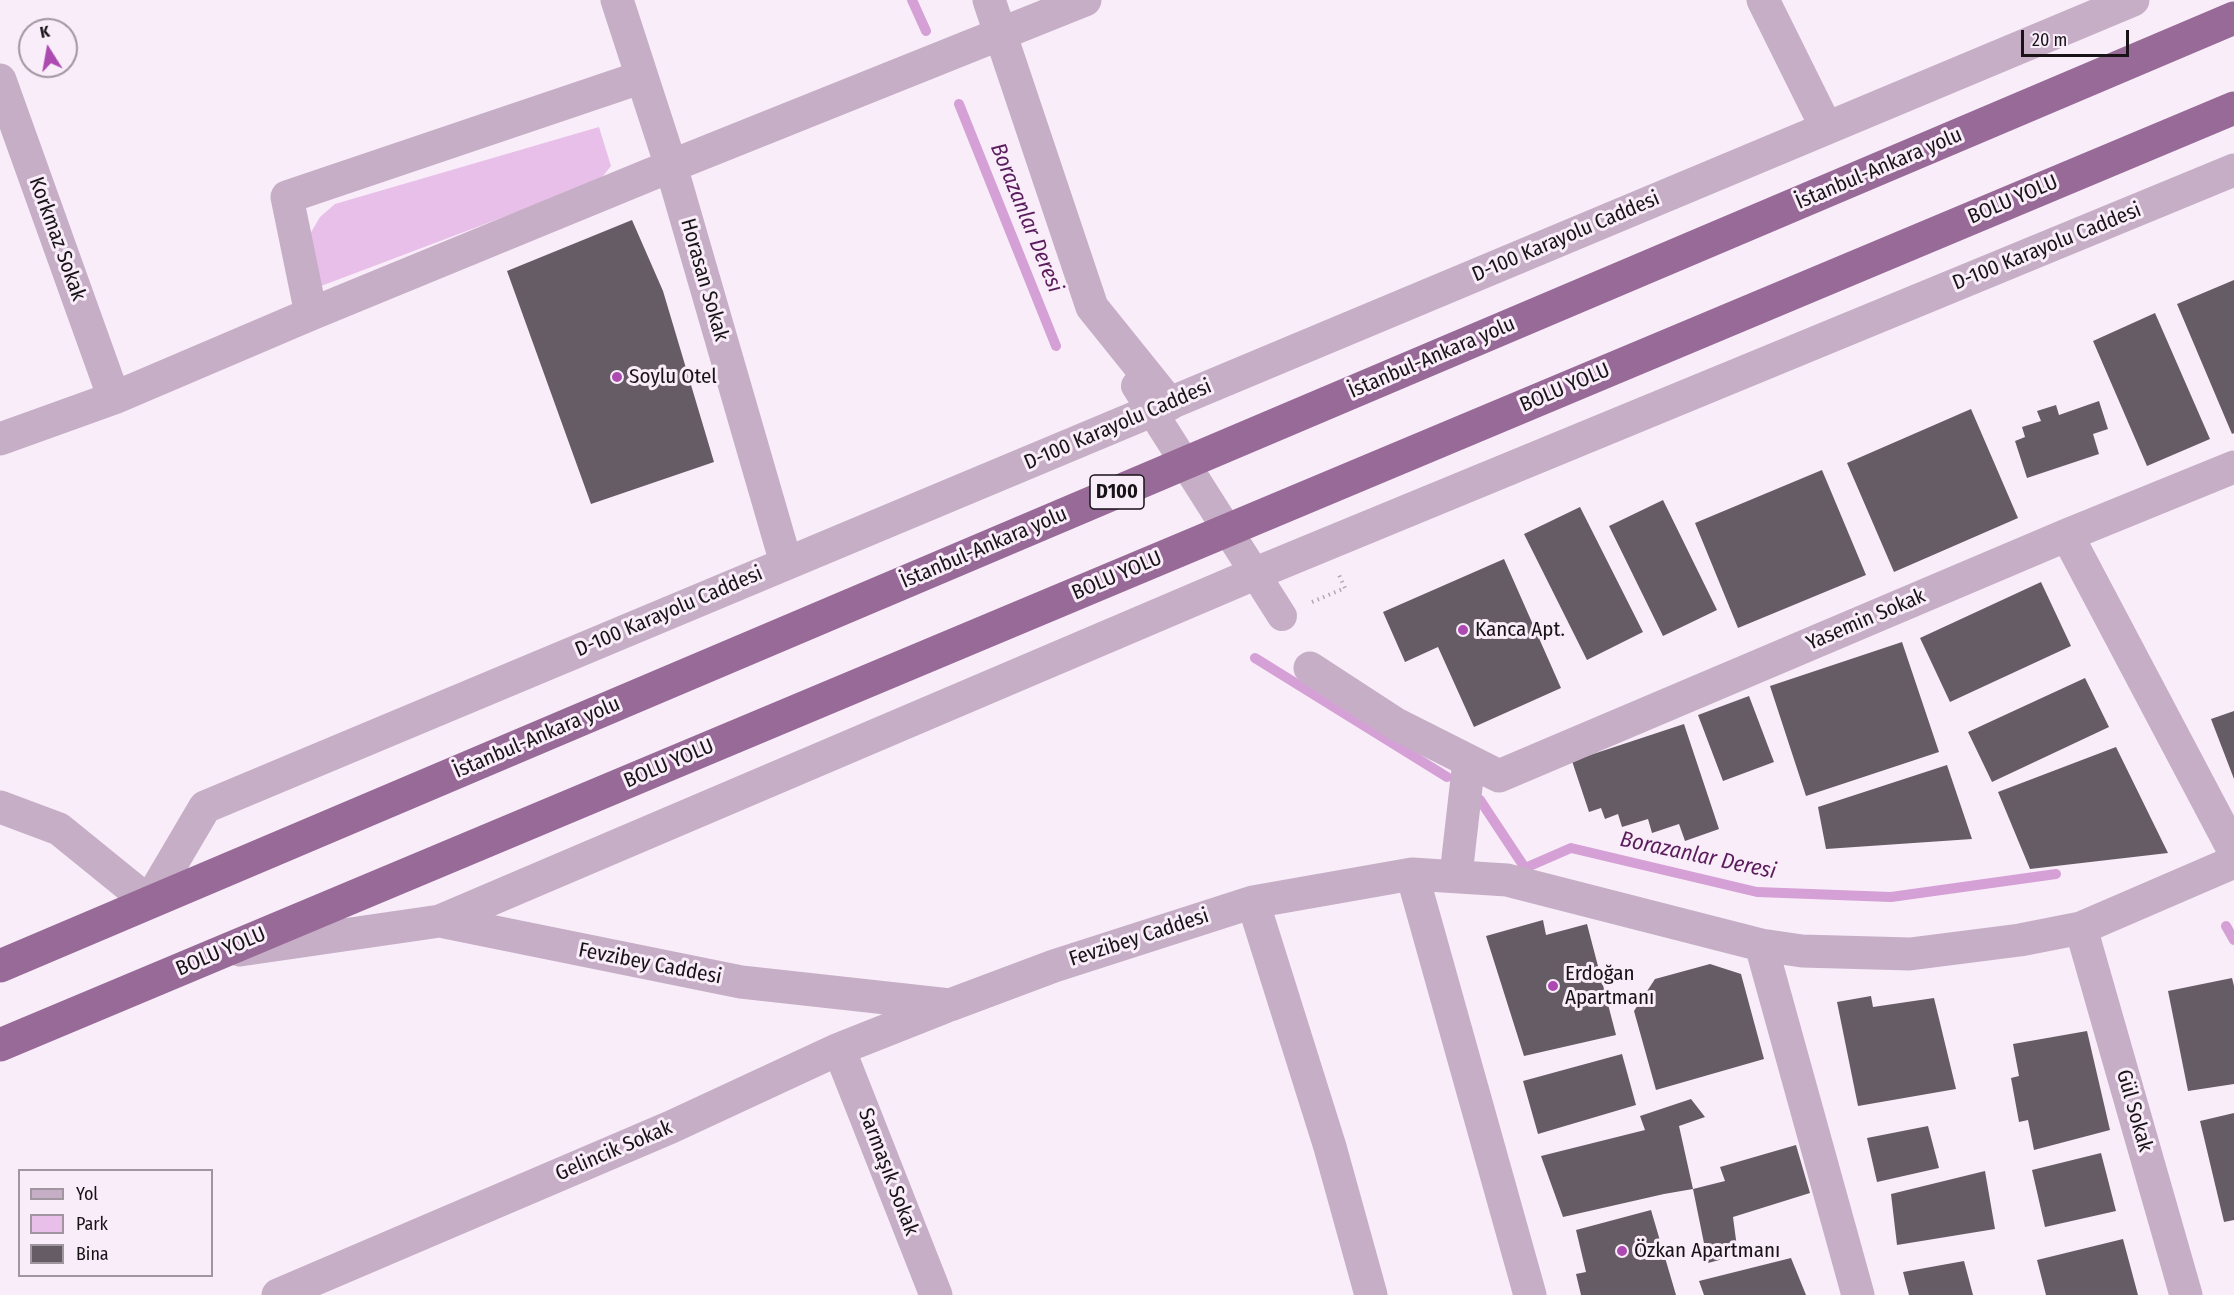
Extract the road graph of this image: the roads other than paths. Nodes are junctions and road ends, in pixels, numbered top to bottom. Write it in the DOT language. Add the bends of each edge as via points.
graph roads {
  1 [pos="617,0"];
  2 [pos="989,0"];
  3 [pos="1085,0"];
  4 [pos="1763,0"];
  5 [pos="2133,0"];
  6 [pos="2234,18"];
  7 [pos="1002,34"];
  8 [pos="642,77"];
  9 [pos="0,80"];
  10 [pos="2234,108"];
  11 [pos="1826,127"];
  12 [pos="671,166"];
  13 [pos="2234,170"];
  14 [pos="311,314"];
  15 [pos="1136,386"];
  16 [pos="114,398"];
  17 [pos="1170,404"];
  18 [pos="0,439"];
  19 [pos="2234,467"];
  20 [pos="2067,536"];
  21 [pos="786,562"];
  22 [pos="1282,616"];
  23 [pos="1310,669"];
  24 [pos="1469,761"];
  25 [pos="0,807"];
  26 [pos="2234,851"];
  27 [pos="2234,861"];
  28 [pos="1412,874"];
  29 [pos="1456,876"];
  30 [pos="148,902"];
  31 [pos="1253,902"];
  32 [pos="440,921"];
  33 [pos="2081,928"];
  34 [pos="1761,945"];
  35 [pos="220,953"];
  36 [pos="0,966"];
  37 [pos="950,1005"];
  38 [pos="0,1045"];
  39 [pos="839,1049"];
  40 [pos="278,1295"];
  41 [pos="936,1295"];
  42 [pos="1371,1295"];
  43 [pos="1530,1295"];
  44 [pos="1858,1295"];
  45 [pos="2186,1295"];
  1 -- 8 [label="street, Horasan Sokak"];
  2 -- 7 [label="street"];
  3 -- 7 [label="street"];
  4 -- 11 [label="street"];
  5 -- 11 [label="street, D-100 Karayolu Caddesi"];
  6 -- 30 [label="highway, İstanbul-Ankara yolu / D100"];
  7 -- 12 [label="street"];
  7 -- 17 [label="street" via="1092,307"];
  8 -- 12 [label="street, Horasan Sokak"];
  8 -- 14 [label="street" via="287,197"];
  9 -- 16 [label="street, Korkmaz Sokak"];
  10 -- 35 [label="highway, BOLU YOLU"];
  11 -- 17 [label="street, D-100 Karayolu Caddesi"];
  12 -- 14 [label="street"];
  12 -- 21 [label="street, Horasan Sokak"];
  13 -- 32 [label="street, D-100 Karayolu Caddesi" via="1254,574"];
  14 -- 16 [label="street"];
  15 -- 22 [label="street"];
  16 -- 18 [label="street"];
  17 -- 21 [label="street, D-100 Karayolu Caddesi"];
  19 -- 20 [label="street, Yasemin Sokak"];
  20 -- 24 [label="street, Yasemin Sokak" via="1499,776"];
  20 -- 26 [label="street"];
  21 -- 30 [label="street, D-100 Karayolu Caddesi" via="205,807"];
  23 -- 24 [label="street" via="1396,724"];
  24 -- 29 [label="street"];
  25 -- 30 [label="street" via="59,829"];
  27 -- 33 [label="street, Fevzibey Caddesi"];
  28 -- 29 [label="street, Fevzibey Caddesi"];
  28 -- 31 [label="street, Fevzibey Caddesi"];
  28 -- 43 [label="street"];
  29 -- 34 [label="street, Fevzibey Caddesi" via="1507,880"];
  30 -- 36 [label="highway, İstanbul-Ankara yolu / D100"];
  31 -- 37 [label="street, Fevzibey Caddesi" via="1054,966"];
  31 -- 42 [label="street" via="1330,1147"];
  32 -- 35 [label="street, D-100 Karayolu Caddesi"];
  32 -- 37 [label="street, Fevzibey Caddesi" via="741,982"];
  33 -- 34 [label="street, Fevzibey Caddesi" via="1910,954 1802,951"];
  33 -- 45 [label="street, Gül Sokak"];
  34 -- 44 [label="street"];
  35 -- 38 [label="highway, BOLU YOLU"];
  37 -- 39 [label="street, Gelincik Sokak"];
  39 -- 40 [label="street, Gelincik Sokak" via="671,1126"];
  39 -- 41 [label="street, Sarmaşık Sokak"];
}
